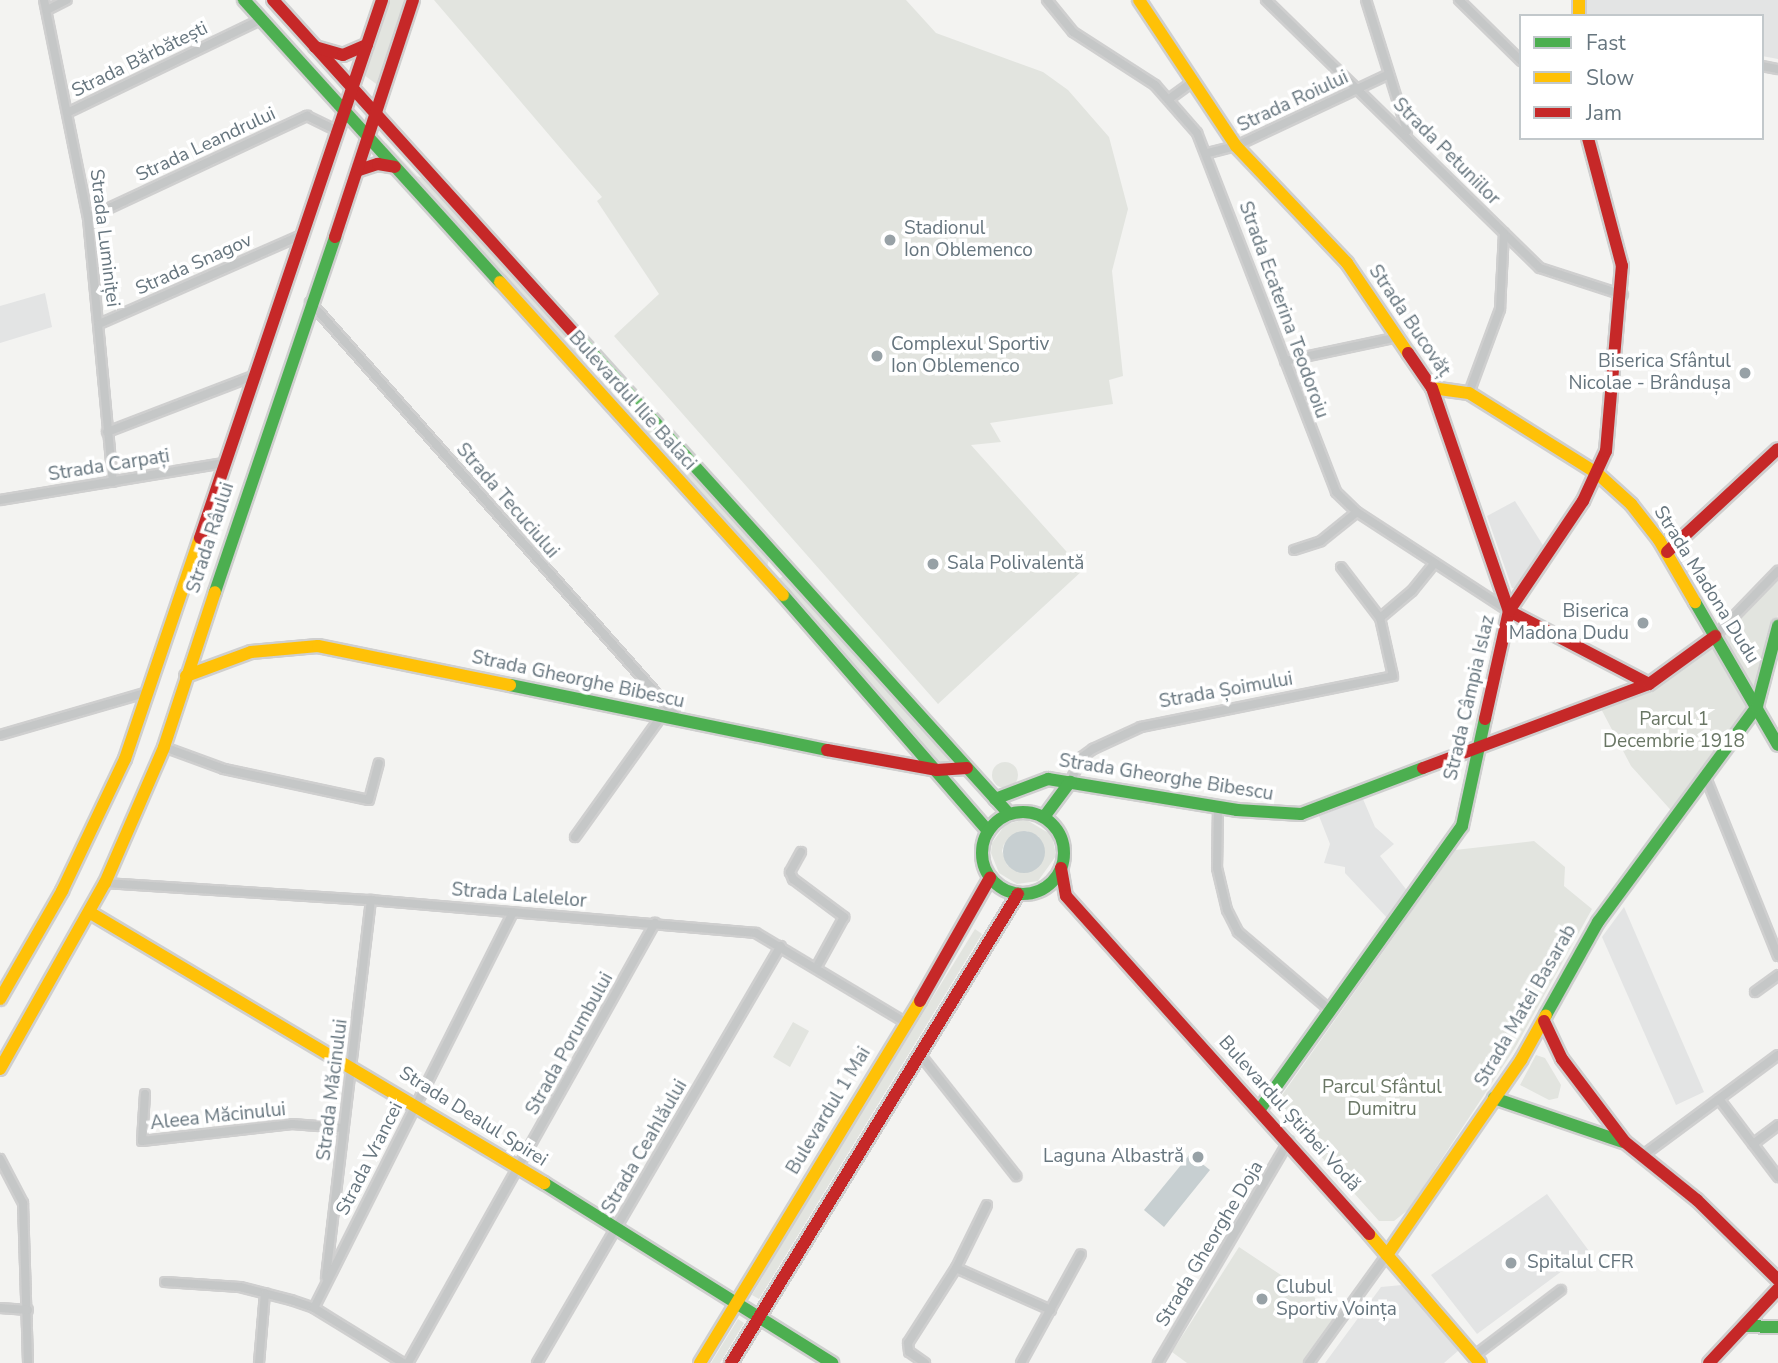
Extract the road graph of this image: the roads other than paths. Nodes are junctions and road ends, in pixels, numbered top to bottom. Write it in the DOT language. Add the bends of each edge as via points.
graph roads {
  1 [pos="44,0"];
  2 [pos="67,0"];
  3 [pos="244,0"];
  4 [pos="273,0"];
  5 [pos="382,0"];
  6 [pos="413,0"];
  7 [pos="1047,0"];
  8 [pos="1139,0"];
  9 [pos="1266,0"];
  10 [pos="1366,0"];
  11 [pos="1460,0"];
  12 [pos="47,10"];
  13 [pos="262,19"];
  14 [pos="367,45"];
  15 [pos="315,47"];
  16 [pos="1519,59"];
  17 [pos="1389,74"];
  18 [pos="1194,82"];
  19 [pos="352,89"];
  20 [pos="1359,89"];
  21 [pos="1169,99"];
  22 [pos="345,111"];
  23 [pos="69,112"];
  24 [pos="377,116"];
  25 [pos="338,131"];
  26 [pos="1408,134"];
  27 [pos="370,139"];
  28 [pos="1589,140"];
  29 [pos="1236,146"];
  30 [pos="1208,153"];
  31 [pos="395,167"];
  32 [pos="359,170"];
  33 [pos="88,218"];
  34 [pos="1504,233"];
  35 [pos="302,235"];
  36 [pos="1623,295"];
  37 [pos="310,302"];
  38 [pos="99,324"];
  39 [pos="1398,337"];
  40 [pos="1285,361"];
  41 [pos="253,376"];
  42 [pos="1432,387"];
  43 [pos="1469,393"];
  44 [pos="107,432"];
  45 [pos="1778,449"];
  46 [pos="223,463"];
  47 [pos="1598,474"];
  48 [pos="113,482"];
  49 [pos="0,500"];
  50 [pos="1357,512"];
  51 [pos="1294,550"];
  52 [pos="1667,552"];
  53 [pos="776,557"];
  54 [pos="1435,564"];
  55 [pos="1341,567"];
  56 [pos="762,571"];
  57 [pos="1778,571"];
  58 [pos="1509,611"];
  59 [pos="1380,618"];
  60 [pos="1778,626"];
  61 [pos="1715,636"];
  62 [pos="186,676"];
  63 [pos="1649,684"];
  64 [pos="148,692"];
  65 [pos="1758,706"];
  66 [pos="661,717"];
  67 [pos="680,720"];
  68 [pos="0,735"];
  69 [pos="1778,745"];
  70 [pos="164,747"];
  71 [pos="1476,751"];
  72 [pos="379,763"];
  73 [pos="967,768"];
  74 [pos="937,770"];
  75 [pos="1706,778"];
  76 [pos="1070,782"];
  77 [pos="948,783"];
  78 [pos="995,799"];
  79 [pos="1218,807"];
  80 [pos="1009,814"];
  81 [pos="1044,817"];
  82 [pos="988,831"];
  83 [pos="575,837"];
  84 [pos="801,852"];
  85 [pos="1061,868"];
  86 [pos="990,877"];
  87 [pos="105,883"];
  88 [pos="1041,890"];
  89 [pos="1018,894"];
  90 [pos="1066,895"];
  91 [pos="371,900"];
  92 [pos="89,912"];
  93 [pos="513,912"];
  94 [pos="655,923"];
  95 [pos="780,946"];
  96 [pos="1778,956"];
  97 [pos="816,968"];
  98 [pos="1778,975"];
  99 [pos="1755,992"];
  100 [pos="0,999"];
  101 [pos="1331,1011"];
  102 [pos="1544,1021"];
  103 [pos="905,1022"];
  104 [pos="919,1053"];
  105 [pos="1778,1055"];
  106 [pos="352,1065"];
  107 [pos="0,1069"];
  108 [pos="145,1094"];
  109 [pos="1494,1098"];
  110 [pos="1719,1099"];
  111 [pos="416,1103"];
  112 [pos="1260,1109"];
  113 [pos="1778,1125"];
  114 [pos="343,1128"];
  115 [pos="1289,1141"];
  116 [pos="1625,1142"];
  117 [pos="1753,1144"];
  118 [pos="1642,1156"];
  119 [pos="0,1159"];
  120 [pos="519,1169"];
  121 [pos="1016,1176"];
  122 [pos="1778,1177"];
  123 [pos="987,1205"];
  124 [pos="616,1229"];
  125 [pos="1081,1254"];
  126 [pos="1387,1255"];
  127 [pos="956,1268"];
  128 [pos="1778,1280"];
  129 [pos="165,1282"];
  130 [pos="326,1283"];
  131 [pos="1778,1289"];
  132 [pos="1561,1290"];
  133 [pos="265,1293"];
  134 [pos="735,1304"];
  135 [pos="0,1308"];
  136 [pos="314,1308"];
  137 [pos="28,1310"];
  138 [pos="1051,1311"];
  139 [pos="758,1318"];
  140 [pos="1746,1326"];
  141 [pos="1778,1327"];
  142 [pos="1477,1359"];
  143 [pos="28,1363"];
  144 [pos="259,1363"];
  145 [pos="406,1363"];
  146 [pos="537,1363"];
  147 [pos="700,1363"];
  148 [pos="731,1363"];
  149 [pos="832,1363"];
  150 [pos="925,1363"];
  151 [pos="1021,1363"];
  152 [pos="1158,1363"];
  153 [pos="1308,1363"];
  154 [pos="1709,1363"];
  1 -- 12 [label="street, Strada Luminiței"];
  2 -- 12 [label="street"];
  3 -- 13 [label="street, Bulevardul Ilie Balaci"];
  4 -- 15 [label="street, Bulevardul Ilie Balaci"];
  5 -- 14 [label="street, Strada Râului"];
  6 -- 24 [label="street, Strada Râului"];
  7 -- 21 [label="street, Strada Ecaterina Teodoroiu" via="1073,32"];
  8 -- 18 [label="street, Strada Bucovăț"];
  9 -- 20 [label="street, Strada Petuniilor"];
  10 -- 17 [label="street"];
  11 -- 16 [label="street"];
  12 -- 23 [label="street, Strada Luminiței"];
  13 -- 22 [label="street, Bulevardul Ilie Balaci"];
  13 -- 23 [label="street, Strada Bărbătești"];
  14 -- 15 [label="street" via="343,55"];
  14 -- 19 [label="street, Strada Râului"];
  15 -- 19 [label="street, Bulevardul Ilie Balaci"];
  17 -- 20 [label="street, Strada Roiului"];
  17 -- 26 [label="street"];
  18 -- 21 [label="street"];
  18 -- 29 [label="street, Strada Bucovăț"];
  19 -- 22 [label="street, Strada Râului"];
  19 -- 24 [label="street, Bulevardul Ilie Balaci"];
  20 -- 26 [label="street, Strada Petuniilor"];
  20 -- 29 [label="street, Strada Roiului"];
  21 -- 30 [label="street, Strada Ecaterina Teodoroiu"];
  22 -- 25 [label="street, Strada Râului"];
  22 -- 27 [label="street, Bulevardul Ilie Balaci"];
  23 -- 33 [label="street, Strada Luminiței"];
  24 -- 27 [label="street, Strada Râului"];
  24 -- 53 [label="street, Bulevardul Ilie Balaci"];
  25 -- 33 [label="street, Strada Leandrului" via="307,116"];
  25 -- 35 [label="street, Strada Râului"];
  26 -- 34 [label="street, Strada Petuniilor"];
  27 -- 31 [label="street, Bulevardul Ilie Balaci"];
  27 -- 32 [label="street, Strada Râului"];
  28 -- 36 [label="street, Strada Câmpia Islaz" via="1609,207"];
  29 -- 30 [label="street, Strada Roiului"];
  29 -- 39 [label="street, Strada Bucovăț" via="1347,263"];
  30 -- 40 [label="street, Strada Ecaterina Teodoroiu"];
  31 -- 32 [label="street" via="378,164"];
  31 -- 56 [label="street, Bulevardul Ilie Balaci"];
  32 -- 37 [label="street, Strada Râului"];
  33 -- 38 [label="street, Strada Luminiței"];
  34 -- 36 [label="street, Strada Petuniilor" via="1540,268"];
  34 -- 43 [label="street" via="1500,309"];
  35 -- 38 [label="street, Strada Snagov"];
  35 -- 41 [label="street, Strada Râului"];
  36 -- 47 [label="street, Strada Câmpia Islaz" via="1606,451"];
  37 -- 62 [label="street, Strada Râului"];
  37 -- 67 [label="street, Strada Tecuciului"];
  38 -- 44 [label="street, Strada Luminiței"];
  39 -- 40 [label="street"];
  39 -- 42 [label="street, Strada Bucovăț"];
  40 -- 50 [label="street, Strada Ecaterina Teodoroiu" via="1326,476"];
  41 -- 44 [label="street"];
  41 -- 46 [label="street, Strada Râului"];
  42 -- 43 [label="street, Strada Madona Dudu"];
  42 -- 58 [label="street, Strada Bucovăț"];
  43 -- 47 [label="street, Strada Madona Dudu"];
  44 -- 48 [label="street, Strada Luminiței"];
  45 -- 52 [label="street"];
  46 -- 48 [label="street, Strada Carpați"];
  46 -- 64 [label="street, Strada Râului"];
  47 -- 52 [label="street, Strada Madona Dudu" via="1631,504"];
  47 -- 58 [label="street, Strada Câmpia Islaz" via="1556,546"];
  48 -- 49 [label="street, Strada Carpați"];
  50 -- 51 [label="street" via="1321,541"];
  50 -- 54 [label="street, Strada Ecaterina Teodoroiu"];
  52 -- 61 [label="street, Strada Madona Dudu"];
  53 -- 56 [label="street"];
  53 -- 73 [label="street, Bulevardul Ilie Balaci"];
  54 -- 58 [label="street, Strada Ecaterina Teodoroiu"];
  54 -- 59 [label="street" via="1412,592"];
  55 -- 59 [label="street, Strada Șoimului"];
  56 -- 74 [label="street, Bulevardul Ilie Balaci"];
  57 -- 61 [label="street"];
  58 -- 63 [label="street"];
  58 -- 71 [label="street, Strada Câmpia Islaz"];
  59 -- 76 [label="street, Strada Șoimului" via="1395,673 1388,681 1141,727 1087,753"];
  60 -- 65 [label="street"];
  61 -- 63 [label="street, Strada Gheorghe Bibescu"];
  61 -- 65 [label="street, Strada Madona Dudu"];
  62 -- 66 [label="street, Strada Gheorghe Bibescu" via="251,652 318,646"];
  62 -- 70 [label="street, Strada Râului"];
  63 -- 71 [label="street, Strada Gheorghe Bibescu"];
  64 -- 68 [label="street"];
  64 -- 100 [label="street, Strada Râului" via="125,759 73,867"];
  65 -- 69 [label="street, Strada Madona Dudu"];
  65 -- 75 [label="street, Strada Matei Basarab"];
  66 -- 67 [label="street, Strada Gheorghe Bibescu"];
  66 -- 83 [label="street"];
  67 -- 74 [label="street, Strada Gheorghe Bibescu"];
  70 -- 72 [label="street" via="224,769 369,800"];
  70 -- 87 [label="street, Strada Râului"];
  71 -- 79 [label="street, Strada Gheorghe Bibescu" via="1301,814"];
  71 -- 101 [label="street, Strada Câmpia Islaz" via="1462,826"];
  73 -- 74 [label="street, Strada Gheorghe Bibescu"];
  73 -- 77 [label="street"];
  73 -- 78 [label="street, Bulevardul Ilie Balaci"];
  74 -- 77 [label="street, Bulevardul Ilie Balaci"];
  75 -- 96 [label="street"];
  75 -- 102 [label="street, Strada Matei Basarab" via="1598,922"];
  76 -- 78 [label="street, Strada Gheorghe Bibescu" via="1048,779"];
  76 -- 79 [label="street, Strada Gheorghe Bibescu"];
  76 -- 81 [label="street, Strada Șoimului"];
  77 -- 82 [label="street, Bulevardul Ilie Balaci"];
  78 -- 80 [label="street, Bulevardul Ilie Balaci"];
  79 -- 101 [label="street" via="1217,868 1227,910 1238,932"];
  80 -- 81 [label="street" via="1027,812"];
  80 -- 82 [label="street"];
  81 -- 85 [label="street" via="1063,845"];
  82 -- 86 [label="street" via="982,859"];
  84 -- 97 [label="street" via="790,872 793,879 845,917"];
  85 -- 88 [label="street"];
  85 -- 90 [label="street"];
  86 -- 89 [label="street"];
  86 -- 103 [label="street, Bulevardul 1 Mai"];
  87 -- 91 [label="street, Strada Lalelelor"];
  87 -- 92 [label="street, Strada Râului"];
  88 -- 89 [label="street"];
  88 -- 90 [label="street"];
  89 -- 104 [label="street"];
  90 -- 112 [label="street, Bulevardul Știrbei Vodă"];
  91 -- 93 [label="street, Strada Lalelelor"];
  91 -- 106 [label="street, Strada Măcinului"];
  92 -- 106 [label="street, Strada Dealul Spirei"];
  92 -- 107 [label="street, Strada Râului"];
  93 -- 94 [label="street, Strada Lalelelor"];
  93 -- 111 [label="street, Strada Vrancei"];
  94 -- 95 [label="street, Strada Lalelelor" via="756,933"];
  94 -- 120 [label="street, Strada Porumbului"];
  95 -- 97 [label="street, Strada Lalelelor"];
  95 -- 124 [label="street, Strada Ceahlăului"];
  97 -- 103 [label="street, Strada Lalelelor"];
  98 -- 99 [label="street"];
  101 -- 112 [label="street, Strada Câmpia Islaz"];
  102 -- 109 [label="street, Strada Matei Basarab"];
  102 -- 116 [label="street" via="1562,1059"];
  103 -- 134 [label="street, Bulevardul 1 Mai"];
  104 -- 121 [label="street"];
  104 -- 139 [label="street"];
  105 -- 110 [label="street"];
  106 -- 111 [label="street, Strada Dealul Spirei"];
  106 -- 114 [label="street, Strada Măcinului"];
  108 -- 114 [label="street, Aleea Măcinului" via="142,1141 292,1124"];
  109 -- 116 [label="street"];
  109 -- 126 [label="street, Strada Matei Basarab"];
  110 -- 117 [label="street"];
  110 -- 118 [label="street"];
  111 -- 120 [label="street, Strada Dealul Spirei"];
  111 -- 130 [label="street, Strada Vrancei"];
  112 -- 115 [label="street, Bulevardul Știrbei Vodă"];
  113 -- 117 [label="street"];
  114 -- 130 [label="street, Strada Măcinului"];
  115 -- 126 [label="street, Bulevardul Știrbei Vodă"];
  115 -- 152 [label="street, Strada Gheorghe Doja"];
  116 -- 118 [label="street"];
  117 -- 122 [label="street"];
  118 -- 128 [label="street" via="1738,1237"];
  119 -- 137 [label="street" via="23,1203"];
  120 -- 124 [label="street, Strada Dealul Spirei"];
  120 -- 145 [label="street, Strada Porumbului"];
  123 -- 127 [label="street"];
  124 -- 134 [label="street, Strada Dealul Spirei"];
  124 -- 146 [label="street, Strada Ceahlăului"];
  125 -- 138 [label="street"];
  126 -- 142 [label="street, Bulevardul Știrbei Vodă"];
  126 -- 153 [label="street, Strada Matei Basarab"];
  127 -- 138 [label="street"];
  127 -- 150 [label="street" via="908,1343 909,1352"];
  129 -- 133 [label="street" via="195,1281"];
  130 -- 136 [label="street, Strada Vrancei"];
  131 -- 140 [label="street"];
  132 -- 142 [label="street"];
  133 -- 136 [label="street"];
  133 -- 144 [label="street"];
  134 -- 139 [label="street, Strada Dealul Spirei"];
  134 -- 147 [label="street, Bulevardul 1 Mai"];
  135 -- 137 [label="street"];
  136 -- 145 [label="street"];
  137 -- 143 [label="street"];
  138 -- 151 [label="street"];
  139 -- 148 [label="street"];
  139 -- 149 [label="street, Strada Dealul Spirei"];
  140 -- 141 [label="street"];
  140 -- 154 [label="street"];
}
